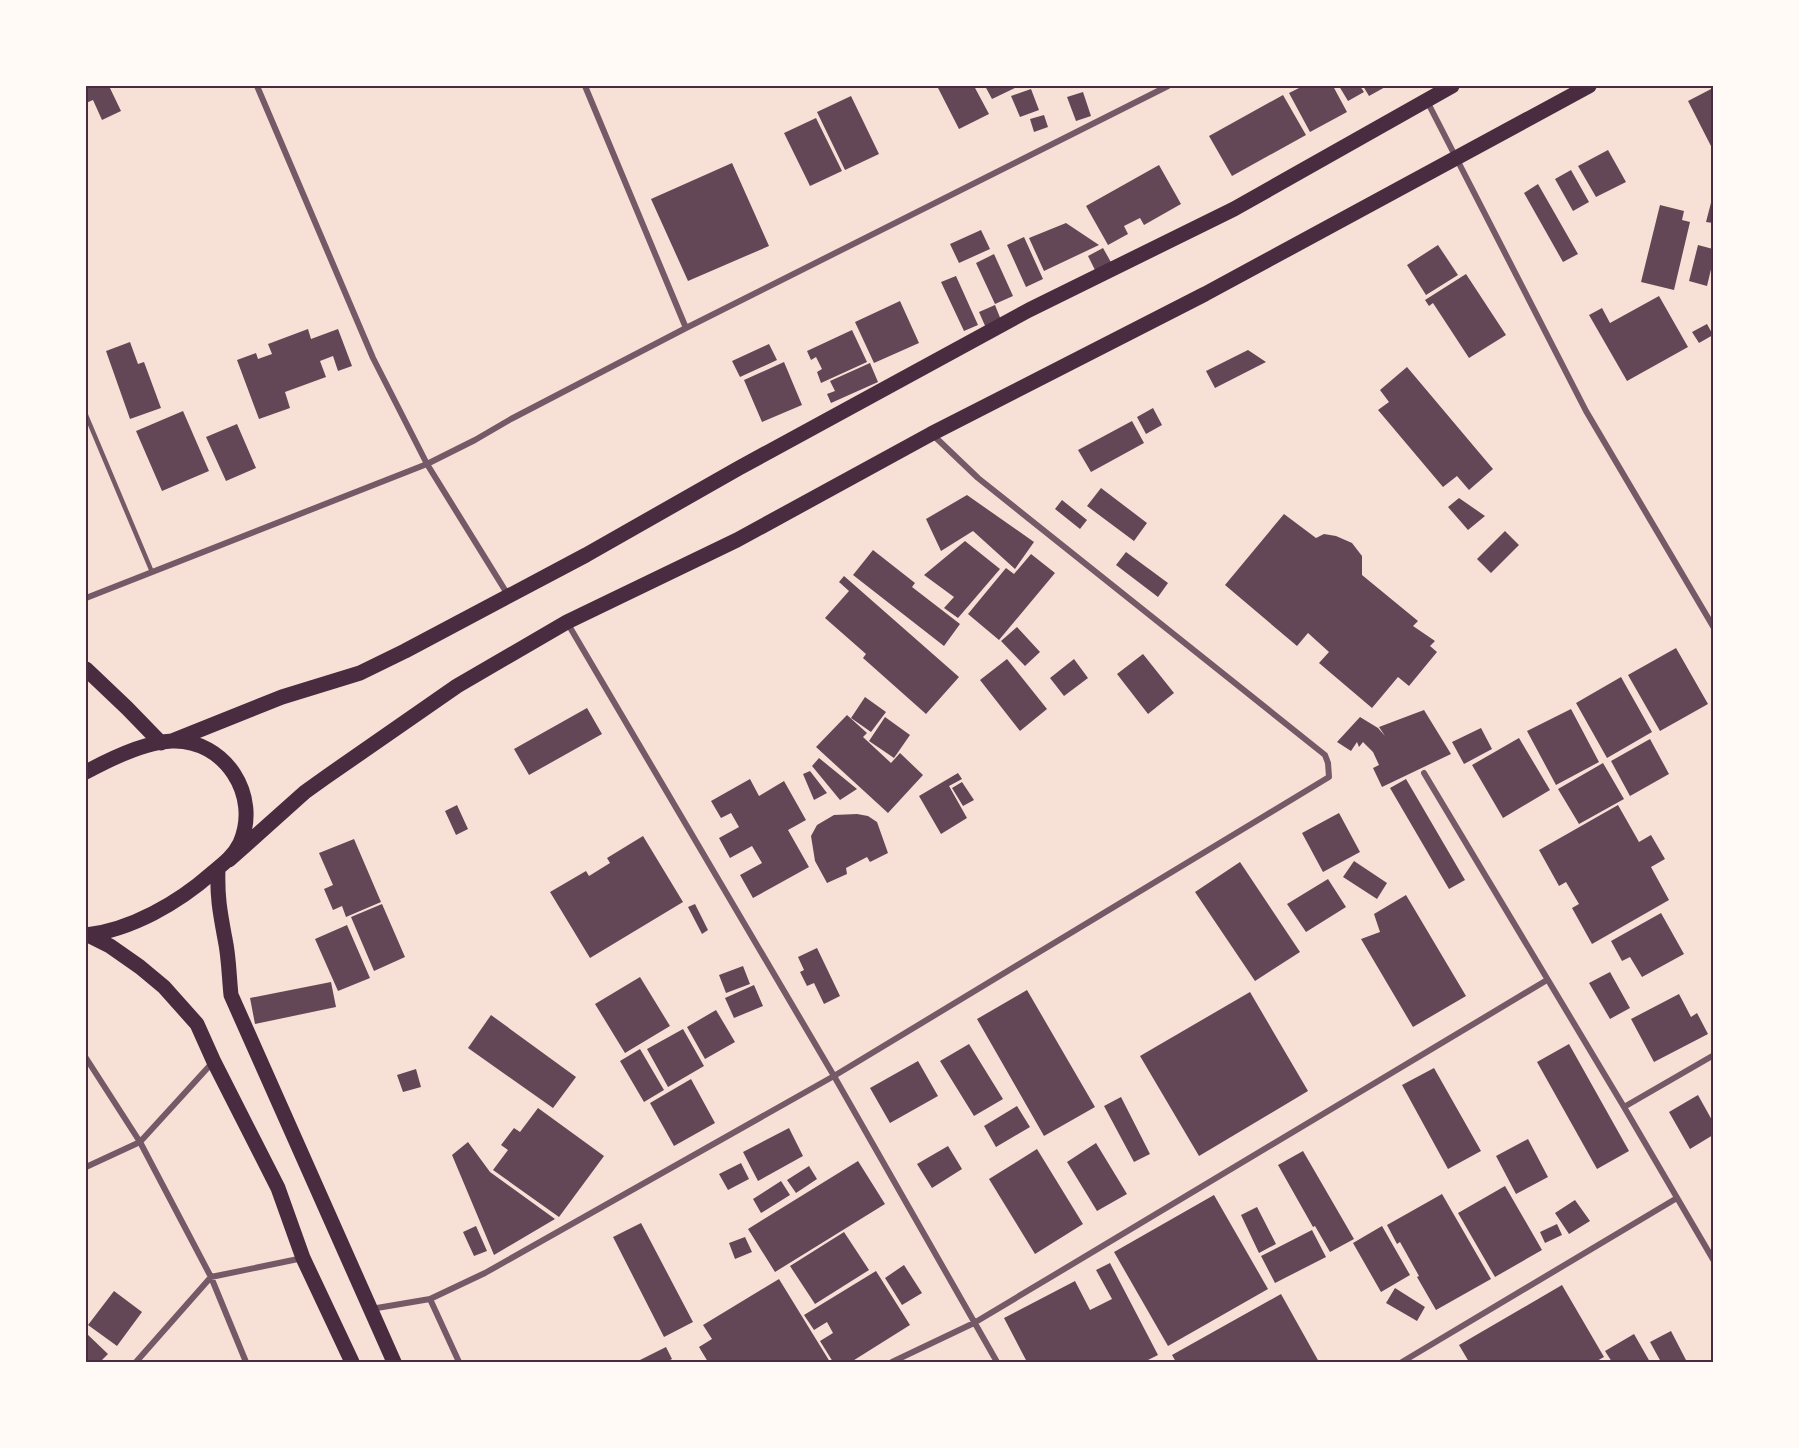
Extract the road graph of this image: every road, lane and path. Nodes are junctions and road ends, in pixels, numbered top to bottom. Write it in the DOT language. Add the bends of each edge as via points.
graph roads {
  1 [pos="256,86"];
  2 [pos="585,86"];
  3 [pos="1168,86"];
  4 [pos="1452,86"];
  5 [pos="1588,86"];
  6 [pos="1426,100"];
  7 [pos="1456,159"];
  8 [pos="686,328"];
  9 [pos="86,415"];
  10 [pos="931,434"];
  11 [pos="427,464"];
  12 [pos="152,572"];
  13 [pos="508,595"];
  14 [pos="86,598"];
  15 [pos="567,622"];
  16 [pos="1713,628"];
  17 [pos="86,669"];
  18 [pos="166,742"];
  19 [pos="86,772"];
  20 [pos="1424,773"];
  21 [pos="223,864"];
  22 [pos="87,935"];
  23 [pos="1547,980"];
  24 [pos="1713,1055"];
  25 [pos="86,1058"];
  26 [pos="214,1062"];
  27 [pos="834,1076"];
  28 [pos="1624,1107"];
  29 [pos="140,1142"];
  30 [pos="86,1167"];
  31 [pos="1677,1198"];
  32 [pos="303,1258"];
  33 [pos="1713,1261"];
  34 [pos="212,1276"];
  35 [pos="430,1299"];
  36 [pos="371,1309"];
  37 [pos="974,1323"];
  38 [pos="136,1362"];
  39 [pos="246,1362"];
  40 [pos="352,1362"];
  41 [pos="394,1362"];
  42 [pos="459,1362"];
  43 [pos="892,1362"];
  44 [pos="997,1362"];
  45 [pos="1401,1362"];
  1 -- 11 [label="street" via="373,358"];
  2 -- 8 [label="street"];
  3 -- 8 [label="street"];
  4 -- 6 [label="main road"];
  5 -- 7 [label="main road"];
  6 -- 7 [label="street"];
  6 -- 13 [label="main road" via="1234,209 1019,315"];
  7 -- 10 [label="main road" via="1205,294"];
  7 -- 16 [label="street" via="1586,411"];
  8 -- 11 [label="street"];
  9 -- 12 [label="lane"];
  10 -- 15 [label="main road" via="737,540"];
  10 -- 27 [label="street" via="978,478 1324,755 1329,777"];
  11 -- 12 [label="street"];
  11 -- 13 [label="street"];
  12 -- 14 [label="street"];
  13 -- 18 [label="main road" via="360,673 282,697"];
  15 -- 21 [label="main road" via="457,686 326,777"];
  15 -- 27 [label="street"];
  17 -- 18 [label="main road"];
  18 -- 19 [label="main road" via="119,755"];
  18 -- 21 [label="main road" via="190,743 208,750 232,769 240,783 247,812 245,828 239,844"];
  20 -- 23 [label="street"];
  21 -- 22 [label="main road" via="192,891 166,906 123,925"];
  21 -- 36 [label="main road" via="218,903 231,995"];
  22 -- 26 [label="main road" via="123,954 165,987 197,1024"];
  23 -- 28 [label="street"];
  23 -- 37 [label="street"];
  24 -- 28 [label="street"];
  25 -- 29 [label="street"];
  26 -- 29 [label="street"];
  26 -- 32 [label="main road" via="278,1188"];
  27 -- 35 [label="street" via="485,1273"];
  27 -- 37 [label="street"];
  28 -- 31 [label="street"];
  29 -- 30 [label="street"];
  29 -- 34 [label="street"];
  31 -- 33 [label="street"];
  31 -- 45 [label="street"];
  32 -- 34 [label="street"];
  32 -- 40 [label="main road"];
  34 -- 38 [label="street"];
  34 -- 39 [label="street"];
  35 -- 36 [label="street"];
  35 -- 42 [label="street"];
  36 -- 41 [label="main road"];
  37 -- 43 [label="street"];
  37 -- 44 [label="street"];
}
